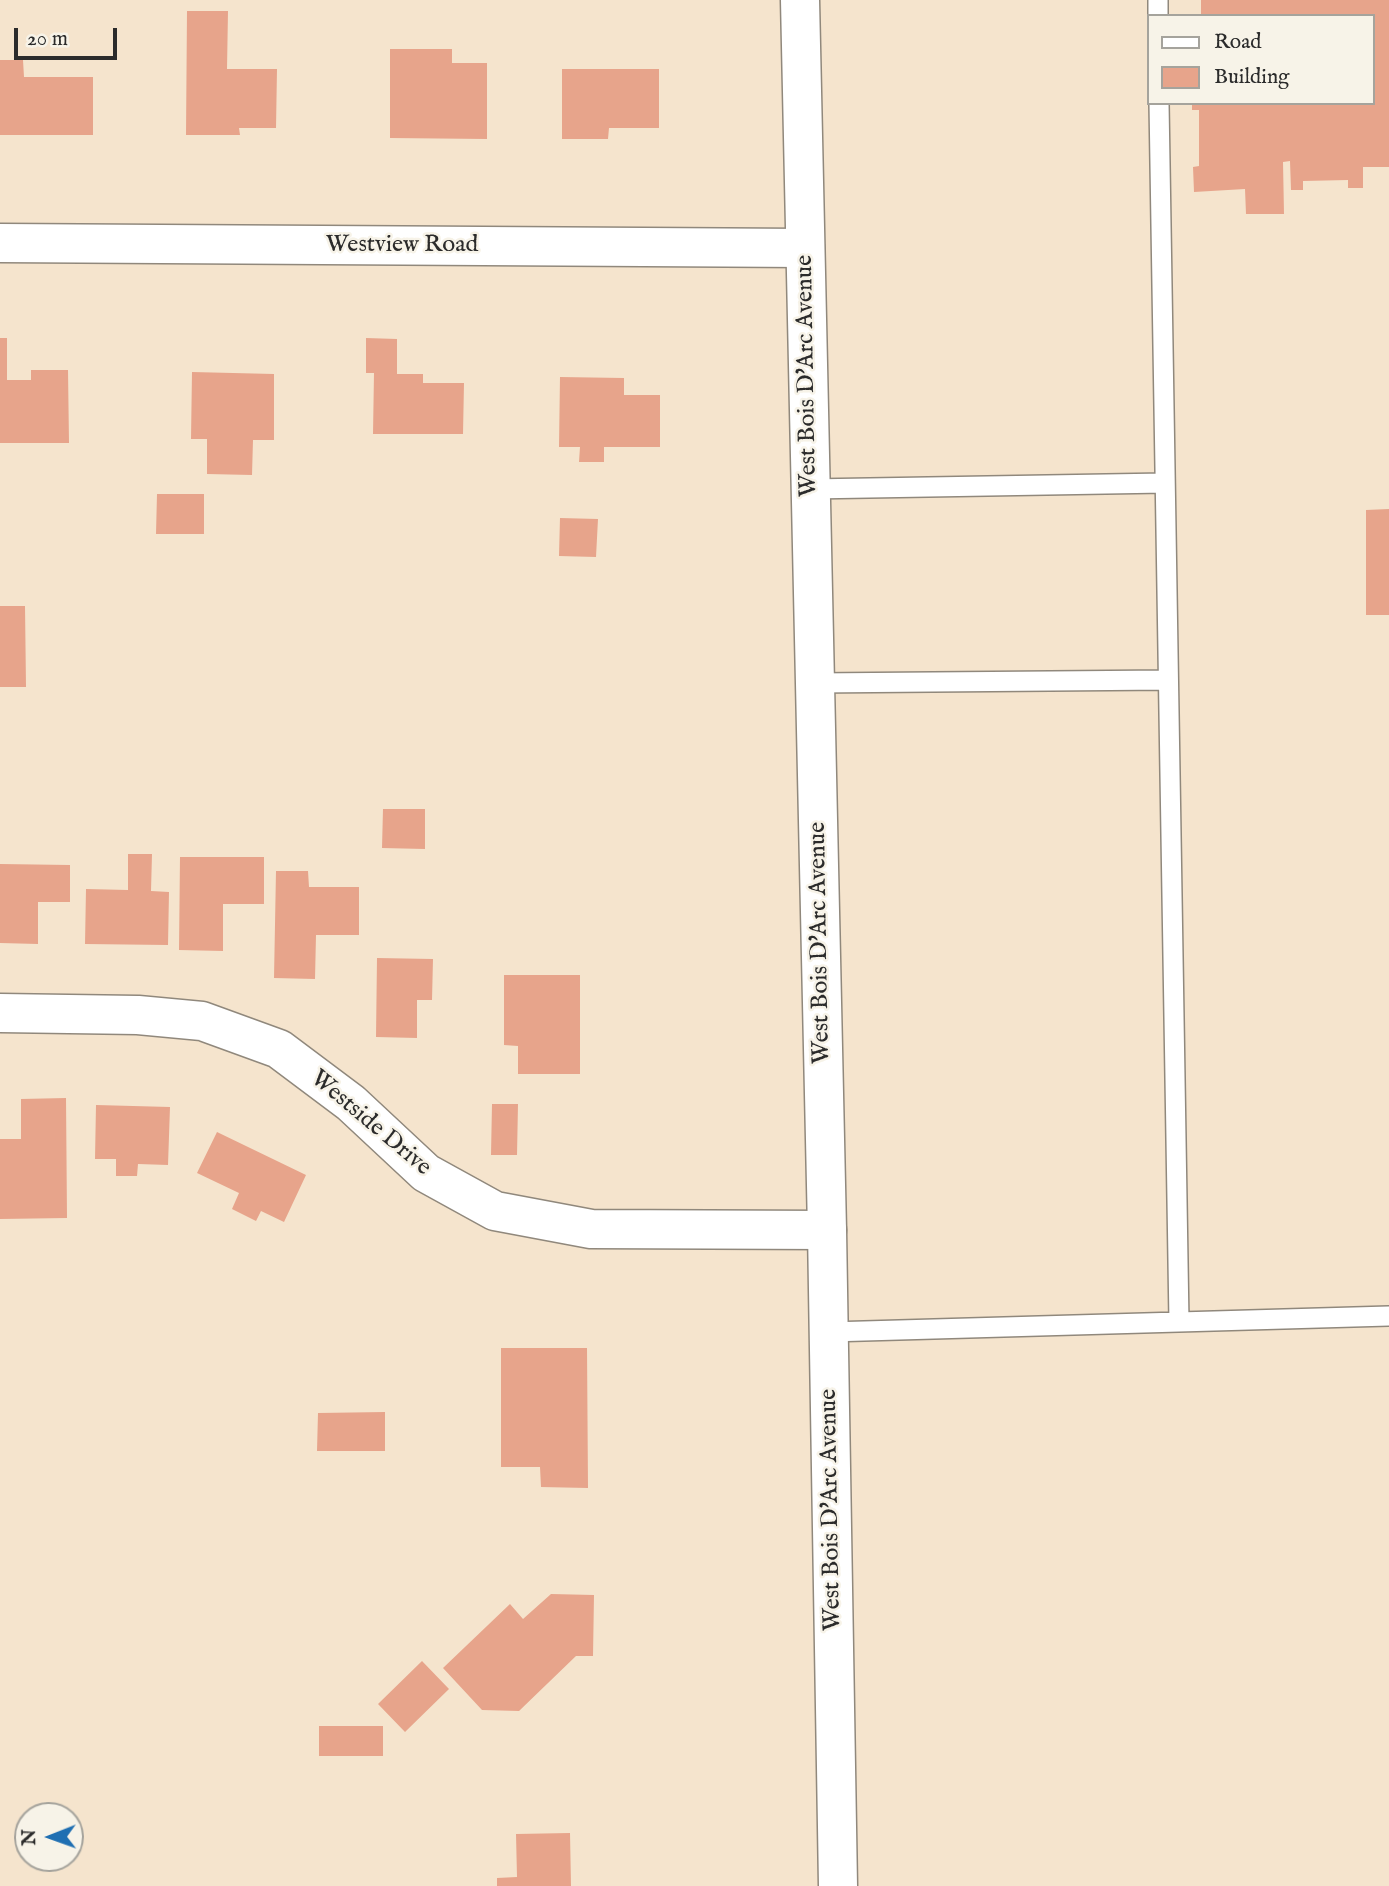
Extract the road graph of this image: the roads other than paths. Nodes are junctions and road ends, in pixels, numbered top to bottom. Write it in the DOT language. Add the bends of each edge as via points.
graph roads {
  1 [pos="800,0"];
  2 [pos="1159,105"];
  3 [pos="0,243"];
  4 [pos="805,248"];
  5 [pos="1166,483"];
  6 [pos="810,489"];
  7 [pos="1168,680"];
  8 [pos="815,683"];
  9 [pos="0,1013"];
  10 [pos="827,1230"];
  11 [pos="1389,1316"];
  12 [pos="1179,1322"];
  13 [pos="828,1332"];
  14 [pos="838,1886"];
  1 -- 4 [label="street, West Bois D'Arc Avenue"];
  2 -- 5 [label="lane"];
  3 -- 4 [label="street, Westview Road"];
  4 -- 6 [label="street, West Bois D'Arc Avenue"];
  5 -- 6 [label="lane"];
  5 -- 7 [label="lane"];
  6 -- 8 [label="street, West Bois D'Arc Avenue"];
  7 -- 8 [label="lane"];
  7 -- 12 [label="lane"];
  8 -- 10 [label="street, West Bois D'Arc Avenue"];
  9 -- 10 [label="street, Westside Drive" via="202,1021 279,1049 351,1102 426,1173 495,1211 592,1229"];
  10 -- 13 [label="street, West Bois D'Arc Avenue"];
  11 -- 12 [label="lane"];
  12 -- 13 [label="lane"];
  13 -- 14 [label="street, West Bois D'Arc Avenue"];
}
